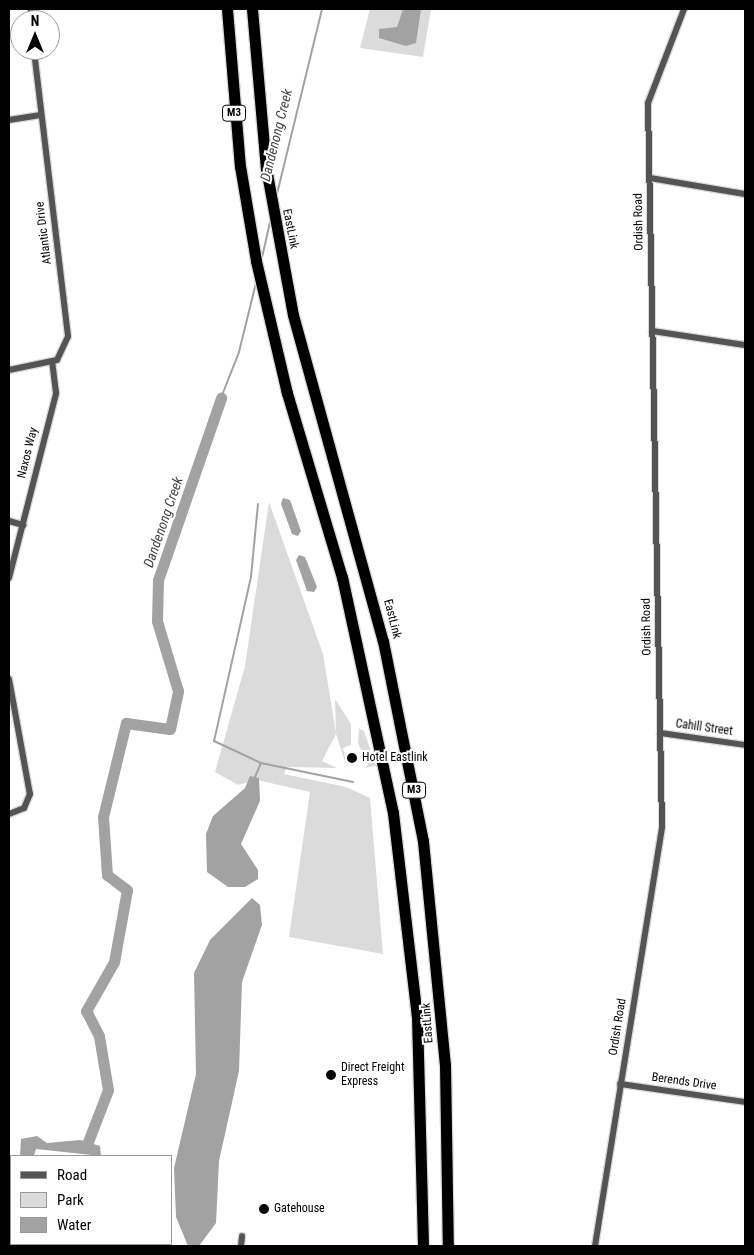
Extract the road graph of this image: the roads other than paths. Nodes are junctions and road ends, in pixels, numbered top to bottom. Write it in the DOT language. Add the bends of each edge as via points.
graph roads {
  1 [pos="227,9"];
  2 [pos="252,9"];
  3 [pos="684,9"];
  4 [pos="35,60"];
  5 [pos="42,115"];
  6 [pos="9,120"];
  7 [pos="650,178"];
  8 [pos="745,194"];
  9 [pos="652,331"];
  10 [pos="745,345"];
  11 [pos="52,362"];
  12 [pos="9,370"];
  13 [pos="9,521"];
  14 [pos="23,525"];
  15 [pos="9,578"];
  16 [pos="9,679"];
  17 [pos="660,734"];
  18 [pos="745,745"];
  19 [pos="9,814"];
  20 [pos="620,1084"];
  21 [pos="745,1102"];
  22 [pos="242,1236"];
  23 [pos="241,1246"];
  24 [pos="422,1246"];
  25 [pos="448,1246"];
  26 [pos="596,1246"];
  1 -- 24 [label="highway, EastLink / M3" via="248,216 286,393 342,577 393,813 417,1016"];
  2 -- 25 [label="highway, EastLink / M3" via="266,168 300,346 384,641 422,841 445,1065"];
  3 -- 7 [label="street, Ordish Road" via="648,103"];
  4 -- 5 [label="street, Atlantic Drive"];
  5 -- 6 [label="street"];
  5 -- 11 [label="street, Atlantic Drive" via="68,336 63,354"];
  7 -- 8 [label="street"];
  7 -- 9 [label="street, Ordish Road"];
  9 -- 10 [label="street"];
  9 -- 17 [label="street, Ordish Road"];
  11 -- 12 [label="street"];
  11 -- 14 [label="street, Naxos Way" via="56,393"];
  13 -- 14 [label="street"];
  14 -- 15 [label="street, Naxos Way"];
  16 -- 19 [label="street" via="30,794 24,808"];
  17 -- 18 [label="street, Cahill Street"];
  17 -- 20 [label="street, Ordish Road" via="662,827"];
  20 -- 21 [label="street, Berends Drive"];
  20 -- 26 [label="street, Ordish Road"];
  22 -- 23 [label="street"];
}
